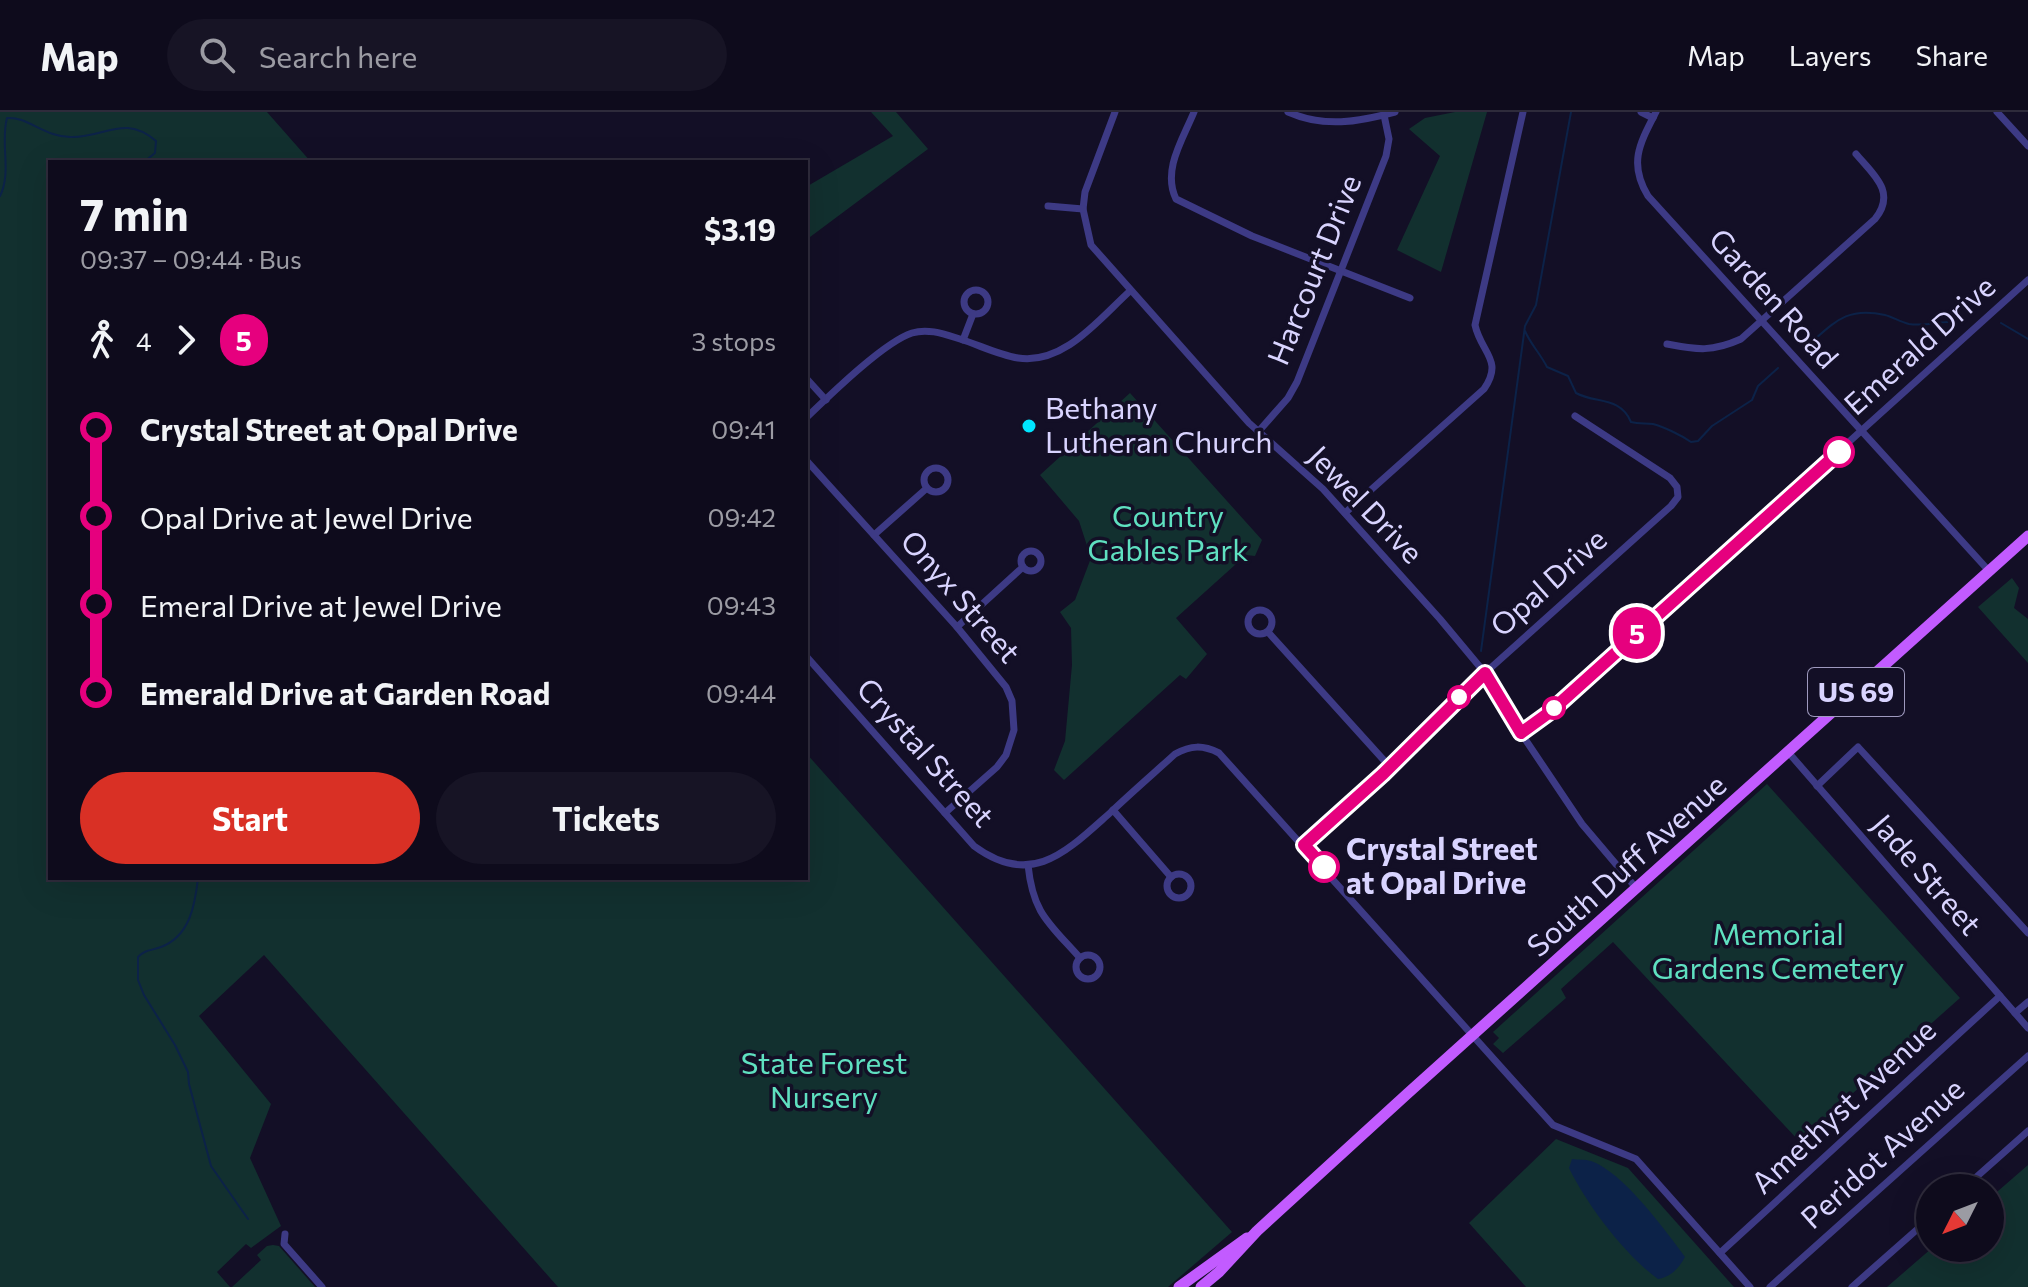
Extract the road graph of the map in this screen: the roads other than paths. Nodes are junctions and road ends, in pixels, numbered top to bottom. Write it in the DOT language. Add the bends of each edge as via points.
graph roads {
  1 [pos="1115,112"];
  2 [pos="1194,112"];
  3 [pos="1288,112"];
  4 [pos="1395,112"];
  5 [pos="1523,112"];
  6 [pos="1641,112"];
  7 [pos="1997,112"];
  8 [pos="1384,115"];
  9 [pos="1654,115"];
  10 [pos="2028,146"];
  11 [pos="1856,154"];
  12 [pos="1048,206"];
  13 [pos="1083,209"];
  14 [pos="1342,271"];
  15 [pos="2028,280"];
  16 [pos="1130,291"];
  17 [pos="1410,298"];
  18 [pos="973,314"];
  19 [pos="1762,321"];
  20 [pos="963,340"];
  21 [pos="1667,344"];
  22 [pos="808,380"];
  23 [pos="826,400"];
  24 [pos="808,416"];
  25 [pos="1575,416"];
  26 [pos="1258,432"];
  27 [pos="1861,432"];
  28 [pos="808,462"];
  29 [pos="927,488"];
  30 [pos="1345,513"];
  31 [pos="874,535"];
  32 [pos="2028,536"];
  33 [pos="1023,567"];
  34 [pos="1989,571"];
  35 [pos="957,627"];
  36 [pos="1268,632"];
  37 [pos="808,658"];
  38 [pos="1485,673"];
  39 [pos="1521,733"];
  40 [pos="1788,752"];
  41 [pos="1390,767"];
  42 [pos="1817,786"];
  43 [pos="1113,810"];
  44 [pos="945,813"];
  45 [pos="1304,845"];
  46 [pos="1028,865"];
  47 [pos="1171,877"];
  48 [pos="1637,889"];
  49 [pos="2028,933"];
  50 [pos="1080,958"];
  51 [pos="2000,996"];
  52 [pos="2028,1002"];
  53 [pos="2015,1013"];
  54 [pos="2028,1028"];
  55 [pos="1475,1035"];
  56 [pos="2028,1056"];
  57 [pos="2028,1131"];
  58 [pos="1980,1174"];
  59 [pos="1916,1230"];
  60 [pos="1257,1231"];
  61 [pos="285,1234"];
  62 [pos="1720,1253"];
  63 [pos="322,1287"];
  64 [pos="1179,1287"];
  65 [pos="1201,1287"];
  66 [pos="1750,1287"];
  67 [pos="1770,1287"];
  68 [pos="1852,1287"];
  1 -- 13 [label="street, Jewel Drive"];
  2 -- 14 [label="street" via="1170,176 1176,199"];
  3 -- 8 [label="street" via="1328,123"];
  4 -- 8 [label="street"];
  5 -- 30 [label="street" via="1475,325 1493,363 1492,377"];
  6 -- 9 [label="street"];
  7 -- 10 [label="street"];
  8 -- 14 [label="street, Harcourt Drive" via="1386,156"];
  9 -- 19 [label="street, Garden Road" via="1636,155 1640,183"];
  11 -- 19 [label="street" via="1884,191 1882,211"];
  12 -- 13 [label="street"];
  13 -- 16 [label="street, Jewel Drive" via="1091,245"];
  14 -- 17 [label="street"];
  14 -- 26 [label="street, Harcourt Drive" via="1297,382"];
  15 -- 27 [label="street, Emerald Drive"];
  16 -- 20 [label="street" via="1068,346 1043,359 1015,358"];
  16 -- 26 [label="street, Jewel Drive"];
  18 -- 20 [label="street"];
  19 -- 21 [label="street" via="1722,347 1701,351"];
  19 -- 27 [label="street, Garden Road"];
  20 -- 23 [label="street" via="923,330 911,333"];
  22 -- 23 [label="street"];
  23 -- 24 [label="street"];
  25 -- 38 [label="street, Opal Drive" via="1670,478 1678,497"];
  26 -- 30 [label="street, Jewel Drive"];
  27 -- 34 [label="street, Garden Road"];
  27 -- 39 [label="street, Emerald Drive"];
  28 -- 31 [label="street, Onyx Street"];
  29 -- 31 [label="street"];
  30 -- 38 [label="street, Jewel Drive"];
  31 -- 35 [label="street, Onyx Street"];
  32 -- 34 [label="main road, South Duff Avenue / US 69"];
  33 -- 35 [label="street"];
  34 -- 40 [label="main road, South Duff Avenue / US 69"];
  35 -- 44 [label="street, Onyx Street" via="1006,687 1014,730 997,767"];
  36 -- 41 [label="street"];
  37 -- 44 [label="street, Crystal Street"];
  38 -- 39 [label="street, Jewel Drive"];
  38 -- 41 [label="street, Opal Drive"];
  39 -- 48 [label="street, Jewel Drive" via="1582,824"];
  40 -- 42 [label="street, Jade Street"];
  40 -- 48 [label="main road, South Duff Avenue / US 69"];
  41 -- 45 [label="street, Opal Drive"];
  42 -- 49 [label="street" via="1858,747"];
  42 -- 51 [label="street, Jade Street"];
  43 -- 45 [label="street" via="1175,754 1201,746 1228,761"];
  43 -- 46 [label="street" via="1060,855"];
  43 -- 47 [label="street"];
  44 -- 46 [label="street, Crystal Street" via="988,856"];
  45 -- 55 [label="street"];
  46 -- 50 [label="street" via="1037,907"];
  48 -- 55 [label="main road, South Duff Avenue / US 69"];
  51 -- 53 [label="street, Jade Street"];
  51 -- 62 [label="street, Amethyst Avenue"];
  52 -- 53 [label="street"];
  53 -- 54 [label="street, Jade Street"];
  55 -- 60 [label="main road, South Duff Avenue / US 69"];
  55 -- 62 [label="street" via="1553,1125 1636,1159"];
  56 -- 67 [label="street, Peridot Avenue"];
  57 -- 58 [label="street"];
  59 -- 68 [label="street"];
  60 -- 64 [label="main road, South Duff Avenue / US 69"];
  60 -- 65 [label="main road, South Duff Avenue / US 69"];
  61 -- 63 [label="street" via="284,1244"];
  62 -- 66 [label="street"];
}
